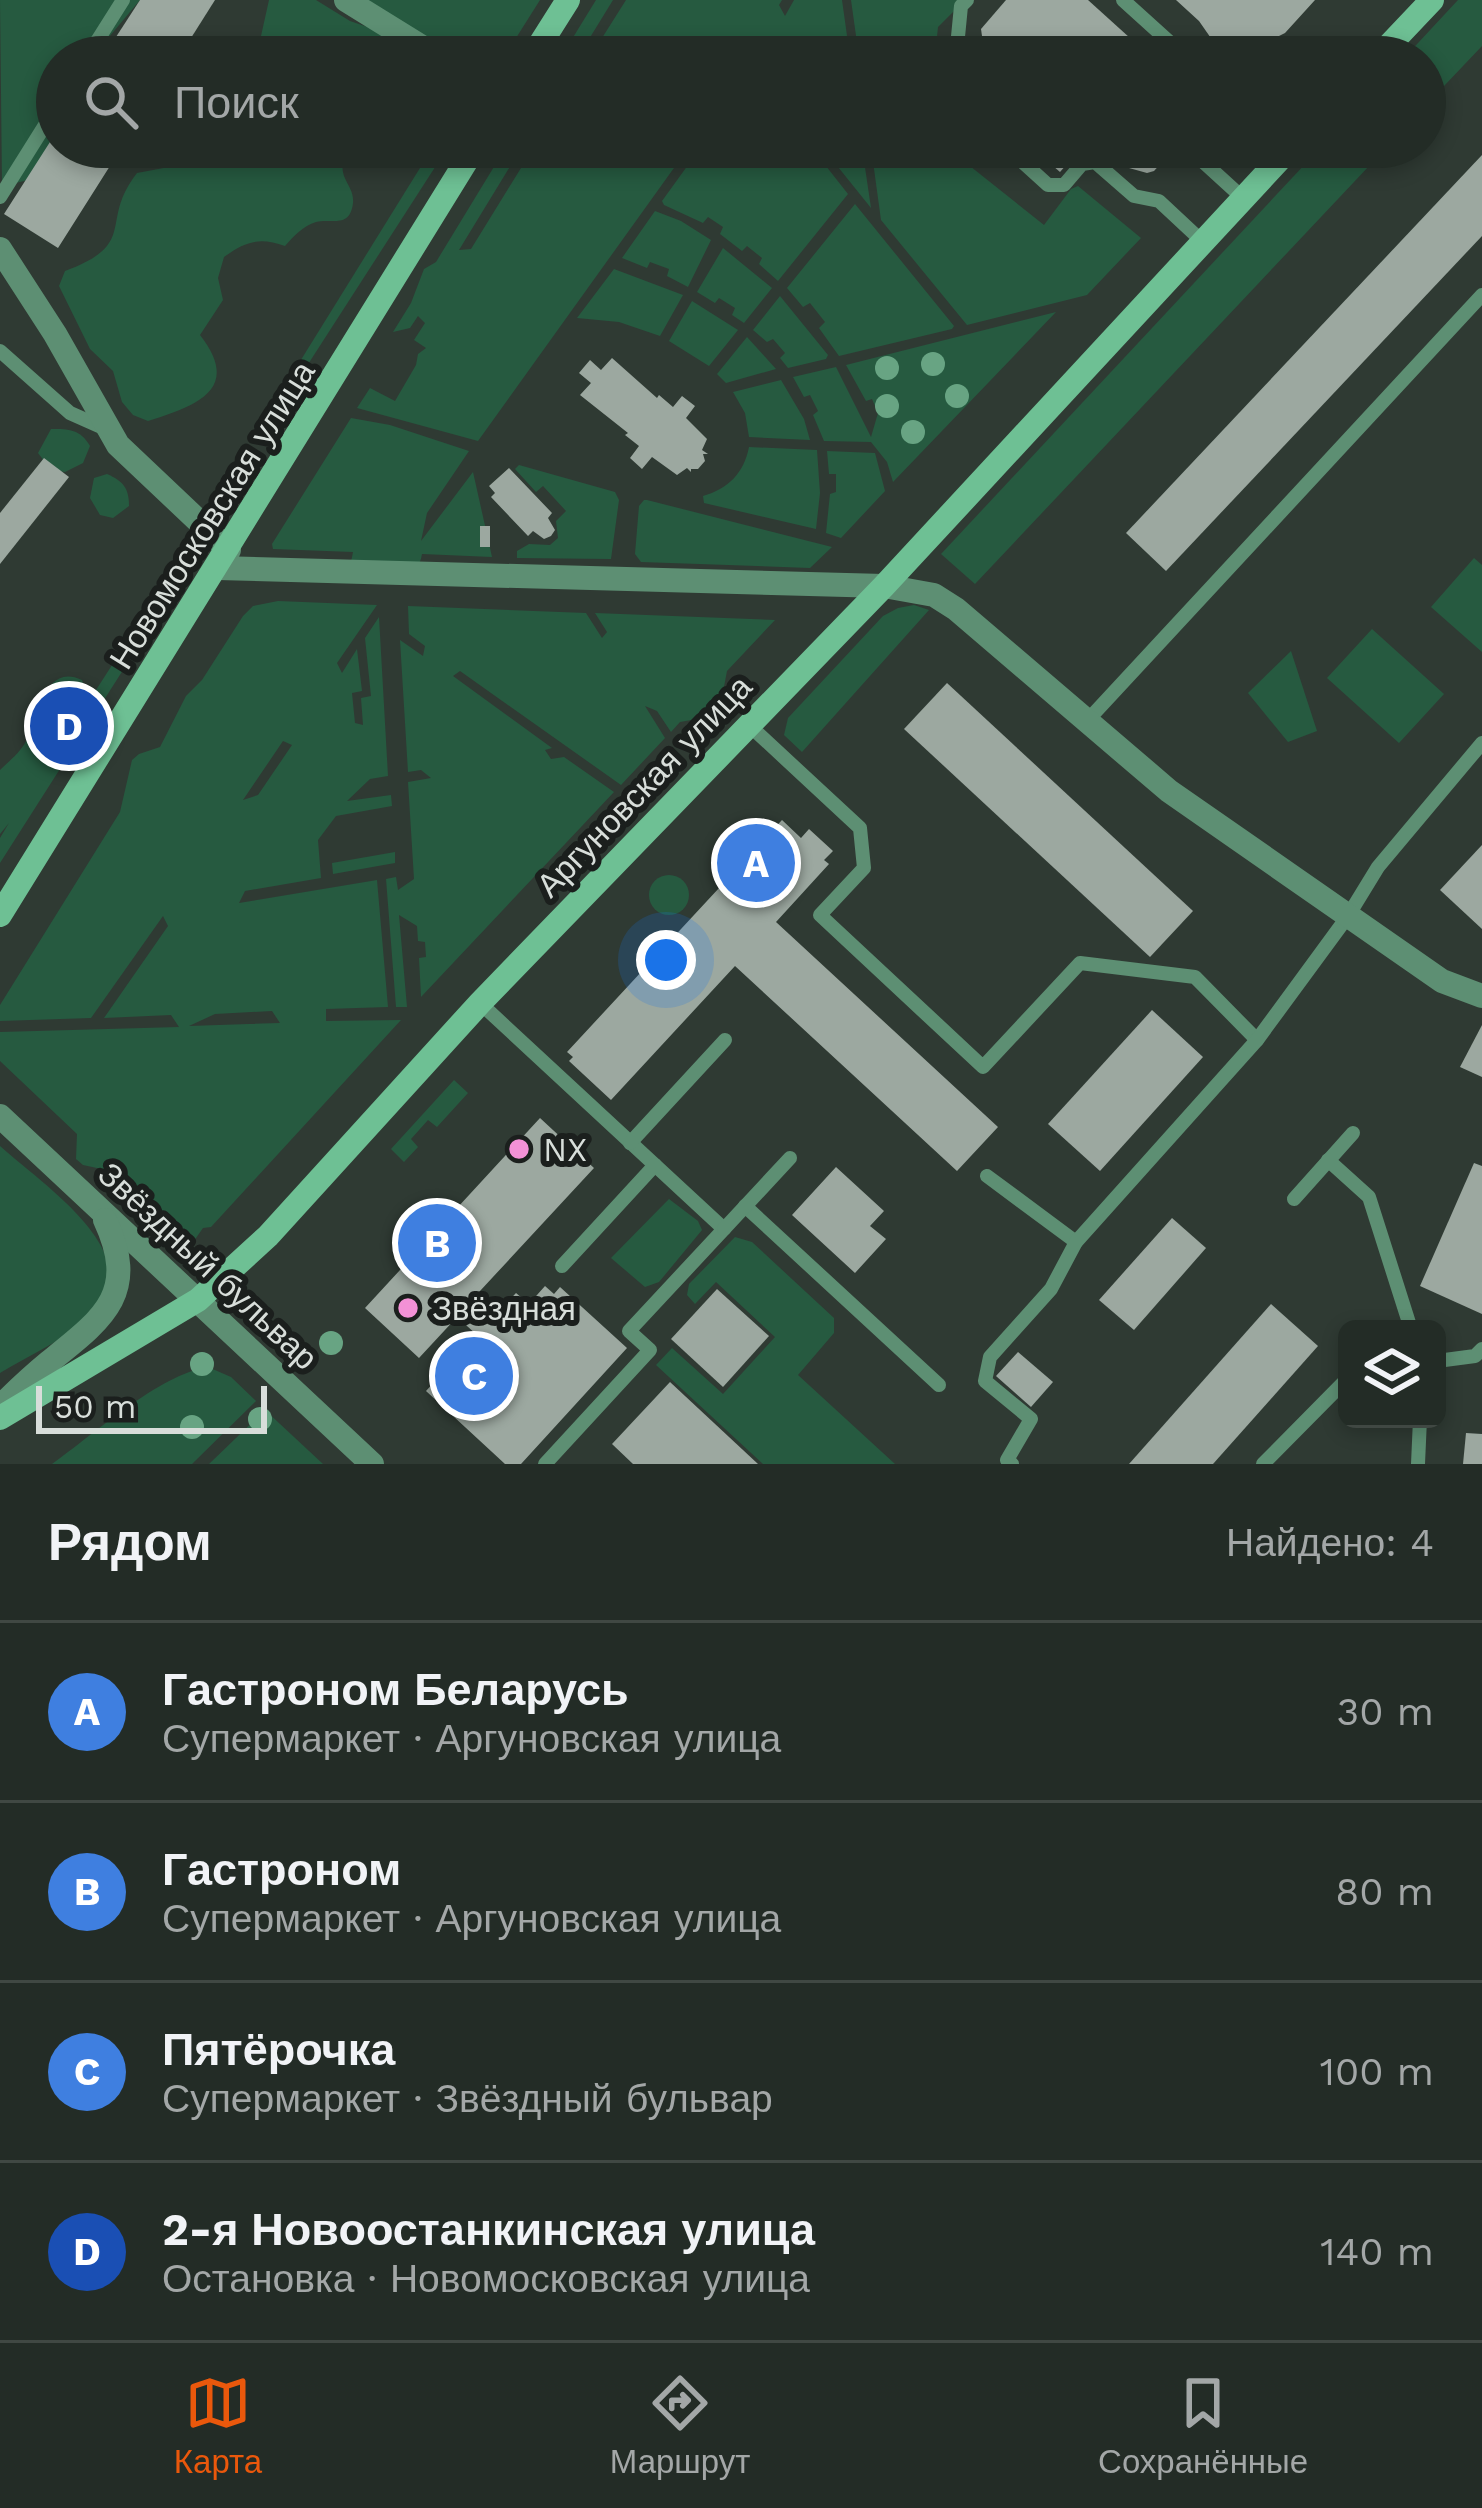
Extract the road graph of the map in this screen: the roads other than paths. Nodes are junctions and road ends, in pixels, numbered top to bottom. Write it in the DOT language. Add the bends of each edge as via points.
graph roads {
  1 [pos="123,0"];
  2 [pos="346,0"];
  3 [pos="568,0"];
  4 [pos="967,0"];
  5 [pos="1123,0"];
  6 [pos="1432,0"];
  7 [pos="100,36"];
  8 [pos="404,36"];
  9 [pos="545,36"];
  10 [pos="958,36"];
  11 [pos="1163,36"];
  12 [pos="1398,36"];
  13 [pos="36,140"];
  14 [pos="463,168"];
  15 [pos="1029,168"];
  16 [pos="1078,168"];
  17 [pos="1101,168"];
  18 [pos="1210,168"];
  19 [pos="1271,168"];
  20 [pos="0,197"];
  21 [pos="1244,199"];
  22 [pos="1204,243"];
  23 [pos="0,249"];
  24 [pos="1482,295"];
  25 [pos="0,351"];
  26 [pos="107,429"];
  27 [pos="223,559"];
  28 [pos="884,586"];
  29 [pos="1087,721"];
  30 [pos="749,725"];
  31 [pos="1482,743"];
  32 [pos="0,915"];
  33 [pos="1348,916"];
  34 [pos="1482,996"];
  35 [pos="480,1004"];
  36 [pos="725,1040"];
  37 [pos="1257,1040"];
  38 [pos="0,1116"];
  39 [pos="1353,1132"];
  40 [pos="630,1143"];
  41 [pos="790,1158"];
  42 [pos="1328,1160"];
  43 [pos="655,1166"];
  44 [pos="987,1176"];
  45 [pos="1294,1199"];
  46 [pos="745,1206"];
  47 [pos="101,1212"];
  48 [pos="724,1229"];
  49 [pos="1076,1242"];
  50 [pos="562,1266"];
  51 [pos="198,1300"];
  52 [pos="1408,1320"];
  53 [pos="1482,1349"];
  54 [pos="1446,1360"];
  55 [pos="939,1385"];
  56 [pos="1338,1388"];
  57 [pos="0,1407"];
  58 [pos="0,1418"];
  59 [pos="1420,1428"];
  60 [pos="1008,1463"];
  61 [pos="372,1464"];
  62 [pos="545,1464"];
  63 [pos="1264,1464"];
  64 [pos="1418,1464"];
  1 -- 7 [label="lane"];
  2 -- 8 [label="street"];
  3 -- 9 [label="main road"];
  4 -- 10 [label="lane"];
  5 -- 11 [label="lane"];
  6 -- 12 [label="main road"];
  13 -- 20 [label="lane"];
  14 -- 27 [label="main road, Новомосковская улица"];
  15 -- 16 [label="lane" via="1048,185 1064,184"];
  17 -- 22 [label="lane" via="1134,196 1160,201"];
  18 -- 21 [label="lane"];
  19 -- 21 [label="main road, Аргуновская улица"];
  21 -- 22 [label="main road, Аргуновская улица"];
  22 -- 28 [label="main road, Аргуновская улица"];
  23 -- 26 [label="street"];
  24 -- 29 [label="lane"];
  25 -- 26 [label="lane" via="70,413"];
  26 -- 27 [label="street"];
  27 -- 28 [label="street"];
  27 -- 32 [label="main road, Новомосковская улица"];
  28 -- 29 [label="street" via="934,595"];
  28 -- 30 [label="main road, Аргуновская улица"];
  29 -- 33 [label="street" via="1169,791"];
  30 -- 35 [label="main road, Аргуновская улица"];
  30 -- 37 [label="lane" via="860,828 864,868 820,915 983,1067 1080,964 1195,977"];
  31 -- 33 [label="lane" via="1378,867"];
  33 -- 34 [label="street" via="1442,982"];
  33 -- 37 [label="lane"];
  35 -- 40 [label="lane"];
  35 -- 51 [label="main road, Аргуновская улица" via="268,1236"];
  36 -- 40 [label="lane"];
  37 -- 49 [label="lane"];
  38 -- 47 [label="street, Звёздный бульвар"];
  39 -- 42 [label="lane"];
  40 -- 43 [label="lane"];
  41 -- 46 [label="lane"];
  42 -- 45 [label="lane"];
  42 -- 52 [label="lane" via="1369,1197"];
  43 -- 48 [label="lane"];
  43 -- 50 [label="lane"];
  44 -- 49 [label="lane"];
  46 -- 48 [label="lane"];
  46 -- 55 [label="lane"];
  47 -- 51 [label="street, Звёздный бульвар"];
  47 -- 57 [label="street" via="118,1260 115,1296 90,1329"];
  48 -- 62 [label="lane" via="629,1331 650,1350"];
  49 -- 60 [label="lane" via="1051,1288 990,1357 985,1381 1031,1419"];
  51 -- 58 [label="main road, Аргуновская улица"];
  51 -- 61 [label="street, Звёздный бульвар"];
  53 -- 54 [label="lane"];
  56 -- 63 [label="lane"];
  59 -- 64 [label="lane"];
}
